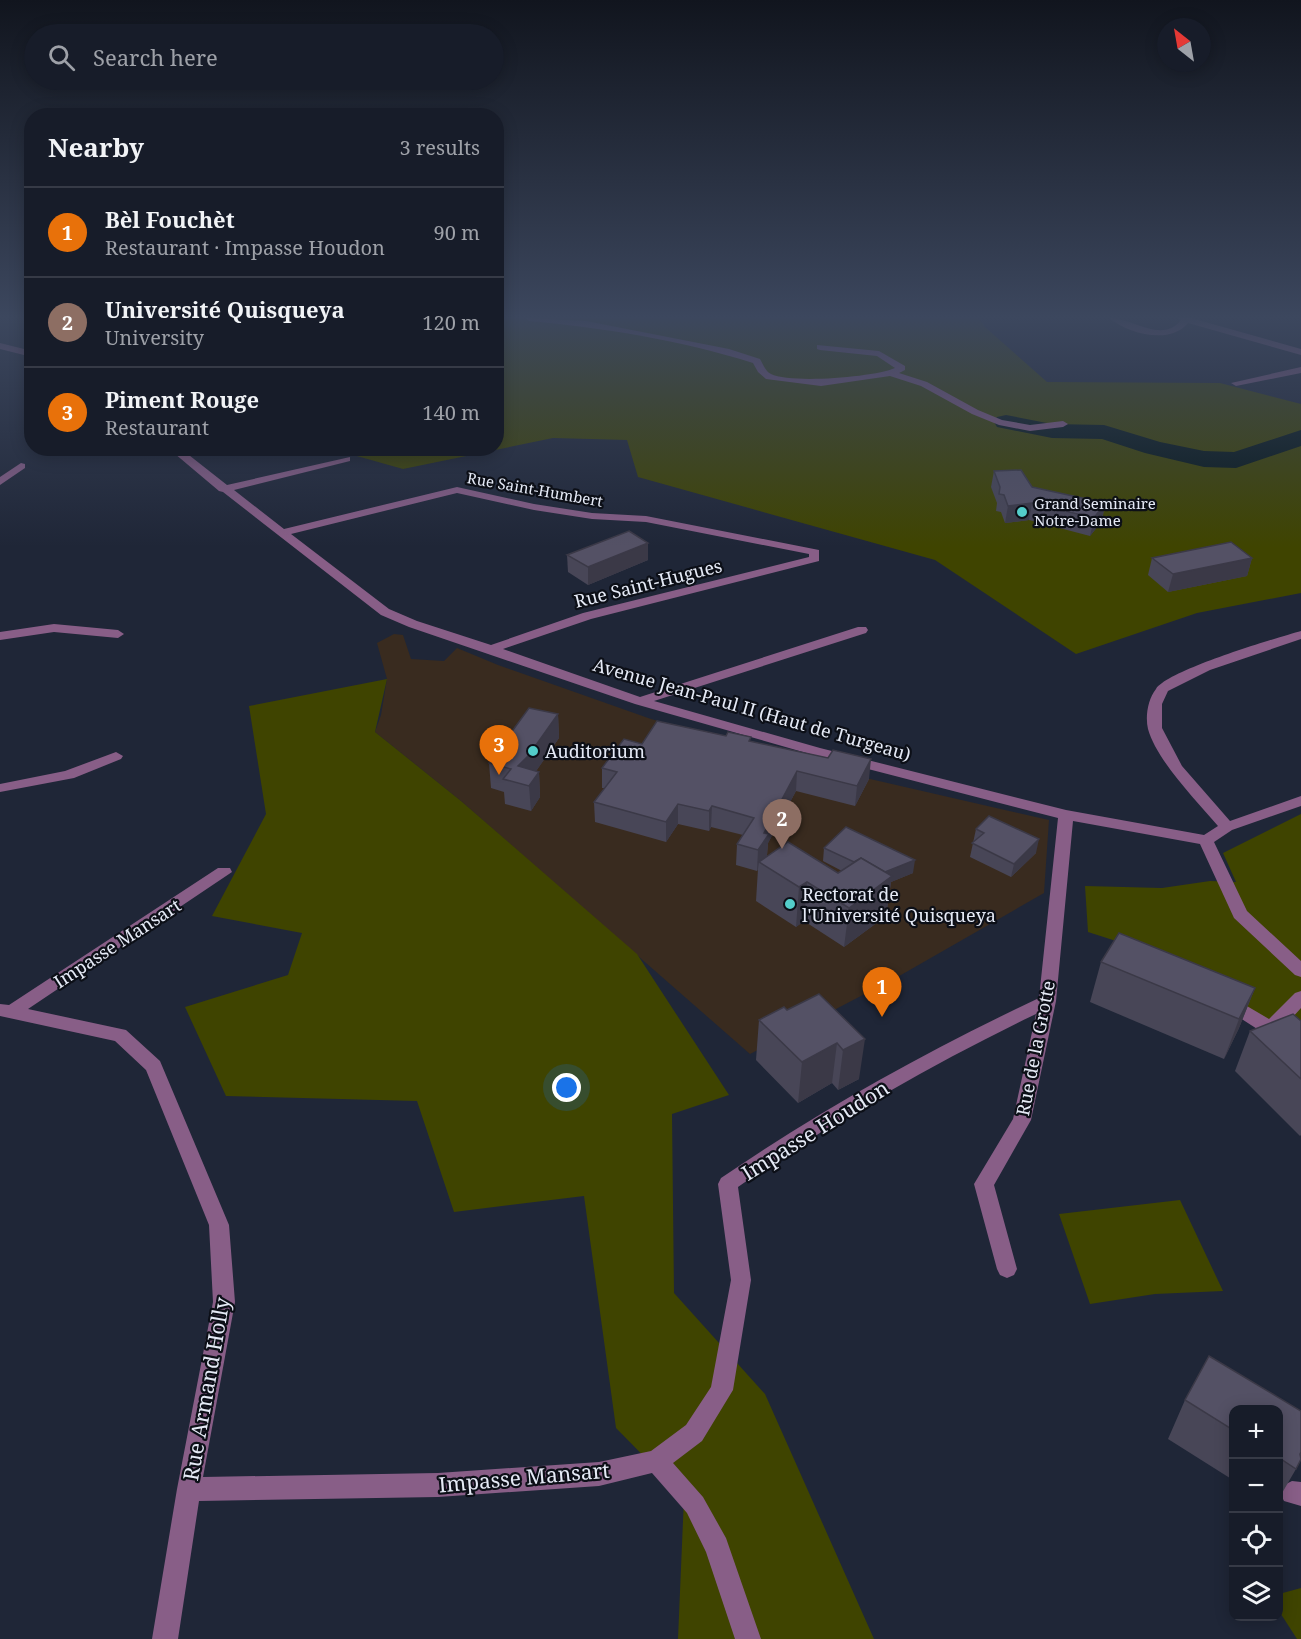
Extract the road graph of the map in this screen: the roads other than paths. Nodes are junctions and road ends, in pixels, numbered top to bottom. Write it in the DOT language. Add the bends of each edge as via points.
graph roads {
  1 [pos="943,394"];
  2 [pos="1063,424"];
  3 [pos="183,456"];
  4 [pos="346,459"];
  5 [pos="21,466"];
  6 [pos="0,482"];
  7 [pos="222,489"];
  8 [pos="281,533"];
  9 [pos="815,560"];
  10 [pos="862,630"];
  11 [pos="118,634"];
  12 [pos="1301,635"];
  13 [pos="0,636"];
  14 [pos="490,649"];
  15 [pos="640,701"];
  16 [pos="116,756"];
  17 [pos="0,788"];
  18 [pos="1301,801"];
  19 [pos="1066,814"];
  20 [pos="1227,827"];
  21 [pos="1206,840"];
  22 [pos="224,872"];
  23 [pos="1301,971"];
  24 [pos="1213,993"];
  25 [pos="1301,997"];
  26 [pos="1047,1001"];
  27 [pos="5,1011"];
  28 [pos="1271,1029"];
  29 [pos="1301,1057"];
  30 [pos="1007,1269"];
  31 [pos="656,1461"];
  32 [pos="189,1489"];
  33 [pos="165,1639"];
  34 [pos="748,1639"];
  1 -- 2 [label="street" via="999,422 1030,428"];
  3 -- 7 [label="street, Avenue Jean-Paul II (Haut de Turgeau)"];
  4 -- 7 [label="street"];
  5 -- 6 [label="street"];
  7 -- 8 [label="street, Avenue Jean-Paul II (Haut de Turgeau)"];
  8 -- 9 [label="street, Rue Saint-Humbert" via="457,490 557,511 657,521 815,552"];
  8 -- 14 [label="street, Avenue Jean-Paul II (Haut de Turgeau)" via="385,612"];
  9 -- 14 [label="street, Rue Saint-Hugues" via="587,616"];
  10 -- 15 [label="street"];
  11 -- 13 [label="street" via="54,628"];
  12 -- 20 [label="street" via="1205,668 1162,689 1155,704 1155,728 1176,768"];
  14 -- 15 [label="street, Avenue Jean-Paul II (Haut de Turgeau)"];
  15 -- 19 [label="street, Avenue Jean-Paul II (Haut de Turgeau)" via="815,751"];
  16 -- 17 [label="street" via="69,775"];
  18 -- 20 [label="street"];
  19 -- 21 [label="street, Avenue Jean-Paul II (Haut de Turgeau)"];
  19 -- 26 [label="street, Rue de la Grotte"];
  20 -- 21 [label="street"];
  21 -- 23 [label="street" via="1240,914"];
  22 -- 27 [label="street, Impasse Mansart"];
  24 -- 28 [label="street"];
  25 -- 28 [label="street"];
  26 -- 30 [label="street, Rue de la Grotte" via="1022,1120 984,1184"];
  26 -- 31 [label="street, Impasse Houdon" via="978,1034 798,1135 728,1184 741,1280 722,1390 694,1433"];
  27 -- 32 [label="street, Rue Armand Holly" via="120,1035 154,1066 219,1225 224,1302"];
  28 -- 29 [label="street"];
  31 -- 32 [label="street, Impasse Mansart" via="598,1474 438,1485"];
  31 -- 34 [label="street" via="695,1506 717,1547"];
  32 -- 33 [label="street, Rue Armand Holly"];
}
